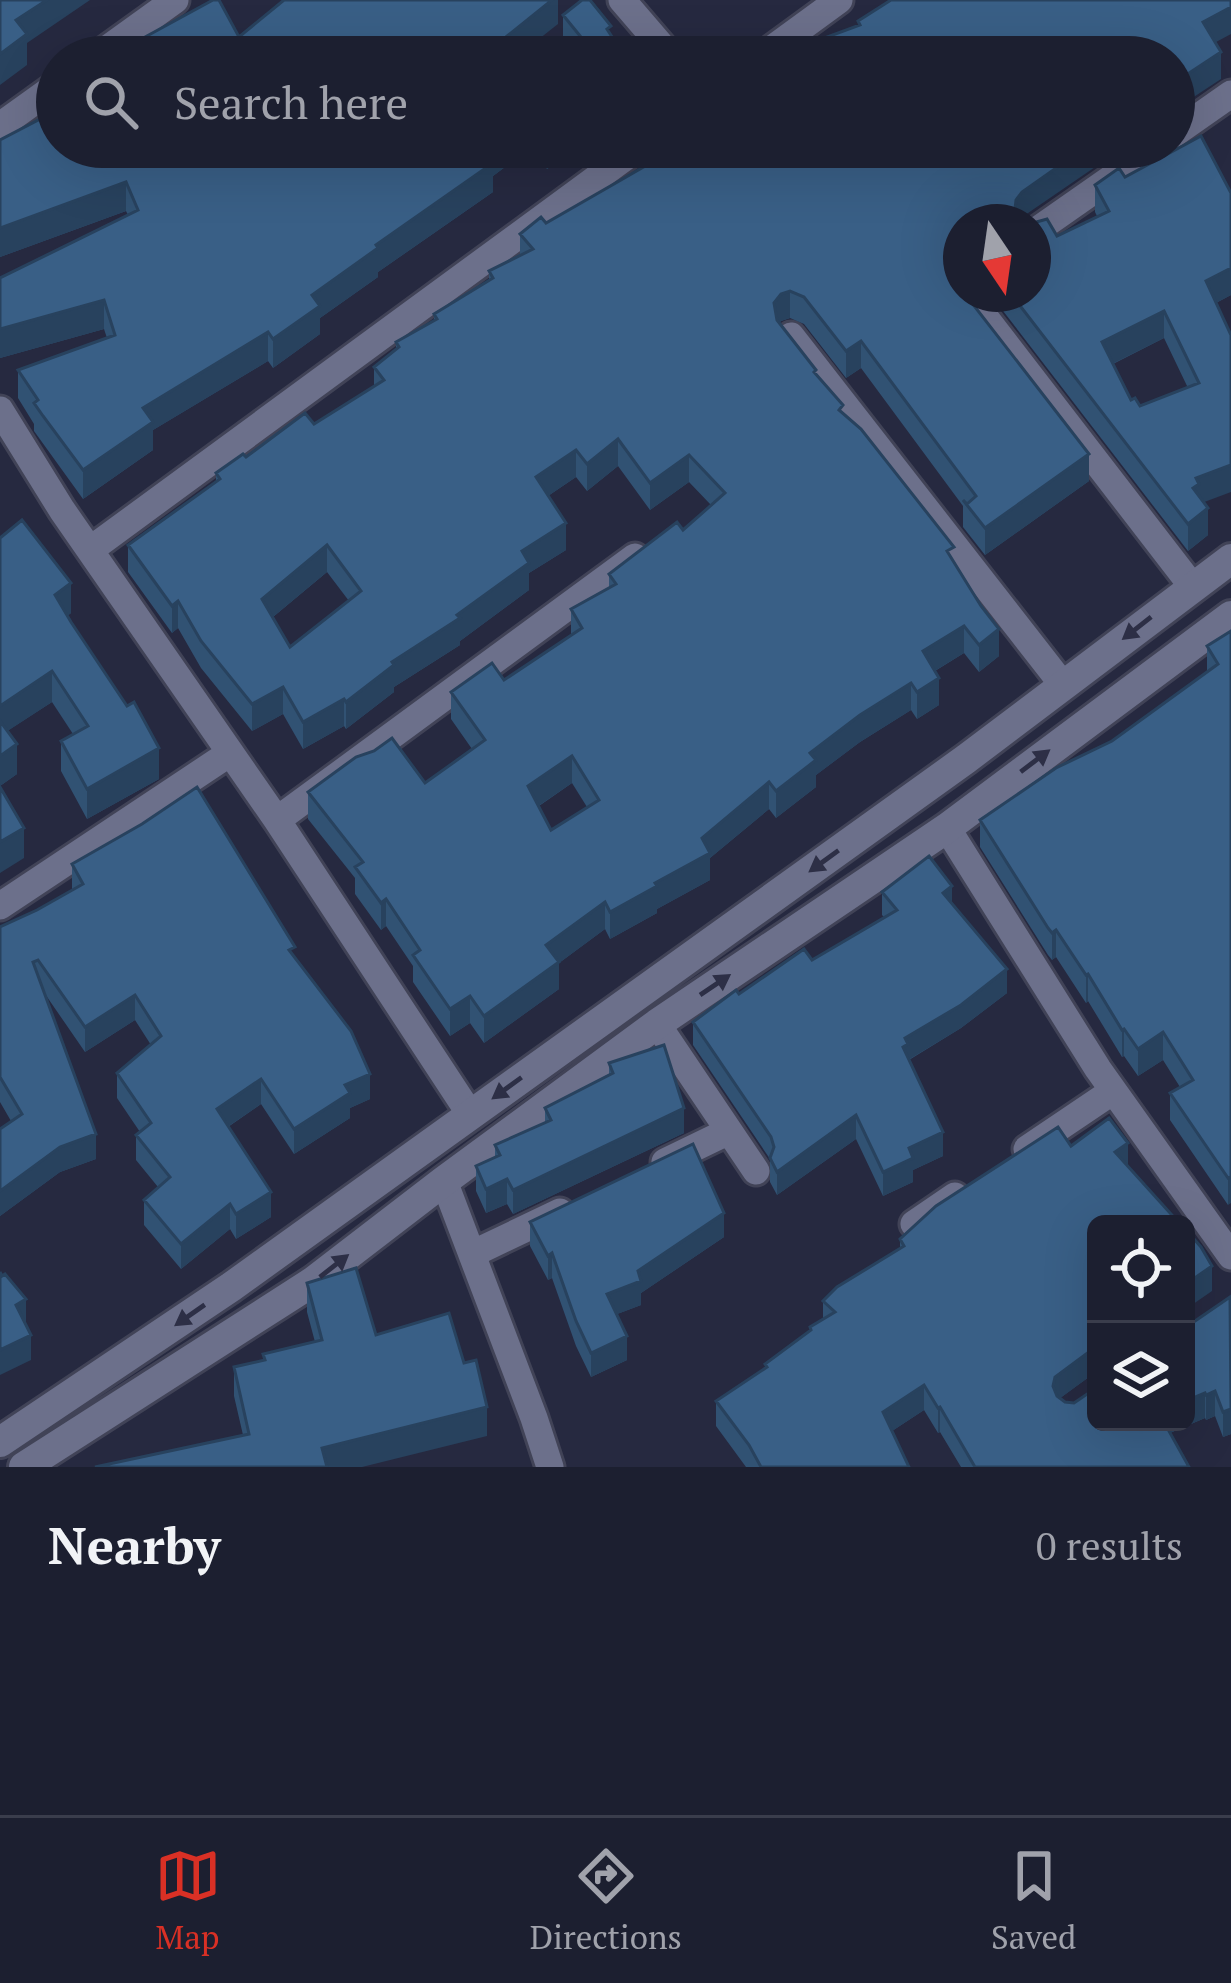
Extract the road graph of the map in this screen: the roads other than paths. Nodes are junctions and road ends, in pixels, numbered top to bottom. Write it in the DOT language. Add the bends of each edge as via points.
graph roads {
  1 [pos="175,0"];
  2 [pos="622,0"];
  3 [pos="839,0"];
  4 [pos="125,36"];
  5 [pos="653,36"];
  6 [pos="790,36"];
  7 [pos="1231,94"];
  8 [pos="36,100"];
  9 [pos="1195,119"];
  10 [pos="0,127"];
  11 [pos="610,168"];
  12 [pos="1126,168"];
  13 [pos="1051,220"];
  14 [pos="982,312"];
  15 [pos="791,336"];
  16 [pos="0,410"];
  17 [pos="663,537"];
  18 [pos="90,550"];
  19 [pos="1231,559"];
  20 [pos="1192,586"];
  21 [pos="1231,616"];
  22 [pos="1064,685"];
  23 [pos="230,753"];
  24 [pos="277,820"];
  25 [pos="947,828"];
  26 [pos="0,906"];
  27 [pos="657,1024"];
  28 [pos="1113,1091"];
  29 [pos="470,1114"];
  30 [pos="729,1131"];
  31 [pos="1013,1157"];
  32 [pos="756,1171"];
  33 [pos="644,1172"];
  34 [pos="444,1181"];
  35 [pos="974,1184"];
  36 [pos="579,1203"];
  37 [pos="914,1224"];
  38 [pos="472,1254"];
  39 [pos="1231,1256"];
  40 [pos="0,1442"];
  41 [pos="25,1467"];
  42 [pos="550,1467"];
  1 -- 4 [label="street"];
  2 -- 5 [label="street"];
  3 -- 6 [label="street"];
  7 -- 9 [label="street"];
  8 -- 10 [label="street"];
  11 -- 18 [label="street"];
  12 -- 13 [label="street"];
  14 -- 20 [label="street"];
  15 -- 22 [label="street"];
  16 -- 18 [label="street"];
  17 -- 24 [label="street"];
  18 -- 23 [label="street"];
  19 -- 20 [label="street"];
  20 -- 22 [label="street, one-way"];
  25 -- 21 [label="street, one-way"];
  22 -- 29 [label="street, one-way"];
  23 -- 24 [label="street"];
  23 -- 26 [label="street"];
  24 -- 29 [label="street"];
  27 -- 25 [label="street, one-way"];
  25 -- 28 [label="street"];
  27 -- 30 [label="street"];
  27 -- 34 [label="street"];
  28 -- 31 [label="street"];
  28 -- 39 [label="street"];
  29 -- 40 [label="street, one-way"];
  30 -- 32 [label="street"];
  30 -- 33 [label="street"];
  34 -- 38 [label="street"];
  41 -- 34 [label="street, one-way" via="314,1281"];
  35 -- 37 [label="street"];
  36 -- 38 [label="street"];
  38 -- 42 [label="street"];
}
